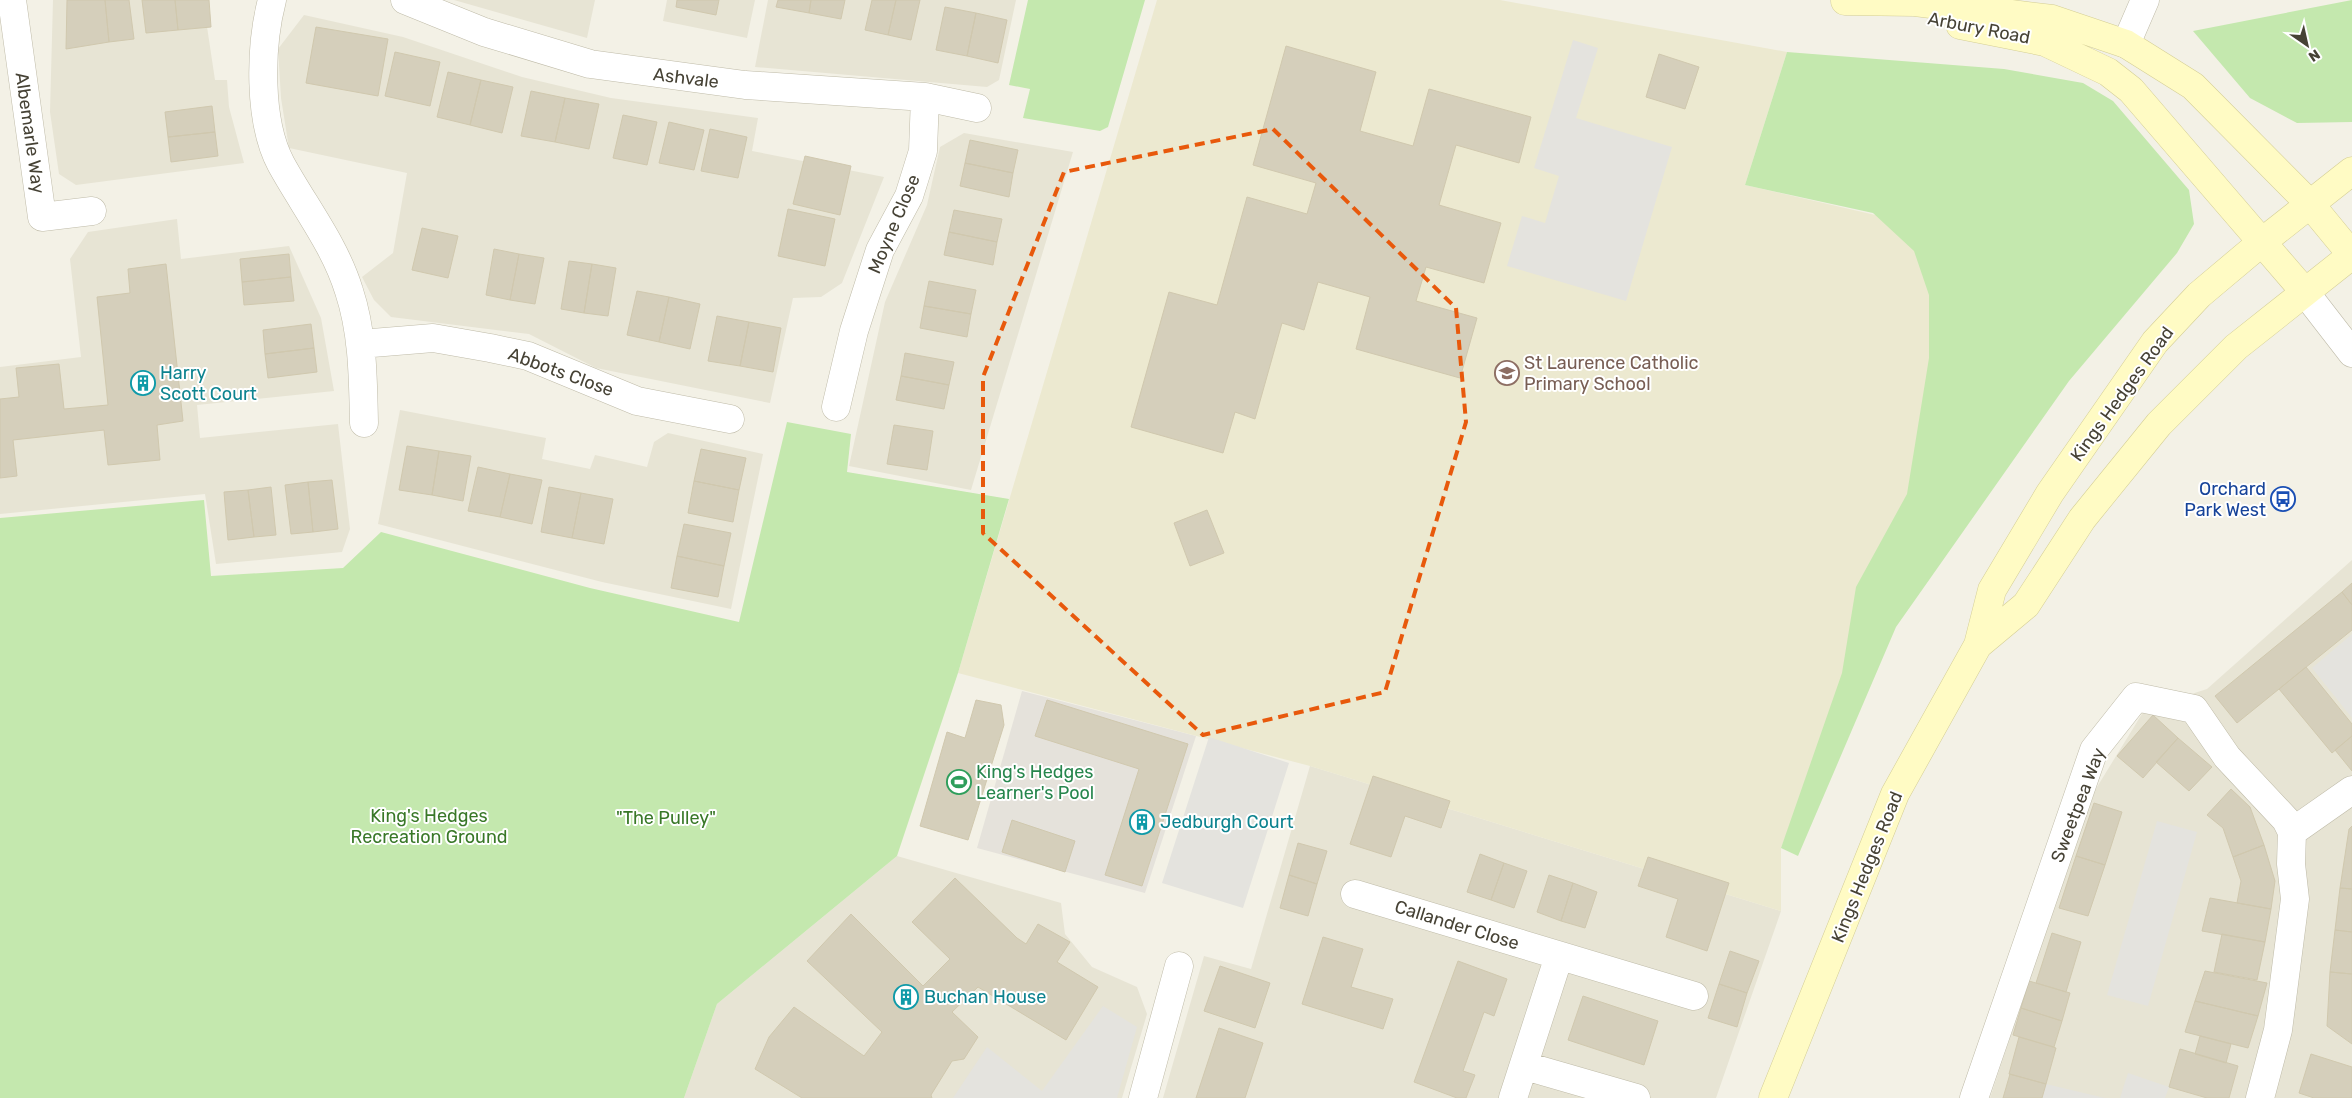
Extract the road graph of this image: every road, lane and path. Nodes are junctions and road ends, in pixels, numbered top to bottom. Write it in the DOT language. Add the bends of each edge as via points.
graph roads {
  1 [pos="12,0"];
  2 [pos="272,0"];
  3 [pos="405,0"];
  4 [pos="1841,0"];
  5 [pos="2145,0"];
  6 [pos="2126,44"];
  7 [pos="2108,72"];
  8 [pos="924,97"];
  9 [pos="977,108"];
  10 [pos="2352,171"];
  11 [pos="2310,204"];
  12 [pos="92,211"];
  13 [pos="2262,242"];
  14 [pos="2352,255"];
  15 [pos="2304,291"];
  16 [pos="360,344"];
  17 [pos="2352,353"];
  18 [pos="836,407"];
  19 [pos="730,419"];
  20 [pos="364,423"];
  21 [pos="1978,645"];
  22 [pos="2352,790"];
  23 [pos="2292,832"];
  24 [pos="1355,894"];
  25 [pos="1559,956"];
  26 [pos="1179,966"];
  27 [pos="1694,996"];
  28 [pos="1525,1066"];
  29 [pos="1143,1098"];
  30 [pos="1513,1098"];
  31 [pos="1636,1098"];
  32 [pos="1773,1098"];
  33 [pos="1974,1098"];
  34 [pos="2260,1098"];
  1 -- 12 [label="street, Albemarle Way" via="42,217"];
  2 -- 16 [label="street" via="263,44 264,90 272,139 280,162 329,247 349,291"];
  3 -- 8 [label="street, Ashvale" via="484,32 590,64 745,85"];
  4 -- 6 [label="street, Arbury Road" via="1915,2 2052,20"];
  4 -- 7 [label="street, Arbury Road" via="2046,42"];
  5 -- 6 [label="street"];
  6 -- 7 [label="street"];
  6 -- 11 [label="street, Arbury Road" via="2193,86"];
  7 -- 13 [label="street, Arbury Road" via="2132,90"];
  8 -- 9 [label="street, Ashvale"];
  8 -- 18 [label="street, Moyne Close" via="923,151 909,196 880,250 854,331"];
  10 -- 11 [label="street, Kings Hedges Road"];
  11 -- 13 [label="street, Kings Hedges Road"];
  11 -- 14 [label="street, Arbury Road"];
  13 -- 15 [label="street, Arbury Road"];
  13 -- 21 [label="street, Kings Hedges Road" via="2200,295 2155,342 2050,493 1992,590"];
  14 -- 15 [label="street, Kings Hedges Road"];
  15 -- 17 [label="street"];
  15 -- 21 [label="street, Kings Hedges Road" via="2236,347 2159,424 2082,519 2026,605"];
  16 -- 19 [label="street, Abbots Close" via="433,338 490,348 528,356 637,401"];
  16 -- 20 [label="street"];
  21 -- 32 [label="street, Kings Hedges Road" via="1895,794"];
  22 -- 23 [label="street"];
  23 -- 33 [label="street, Sweetpea Way" via="2286,820 2227,757 2194,709 2136,696 2094,750"];
  23 -- 34 [label="street" via="2295,899 2278,1030"];
  24 -- 25 [label="street, Callander Close"];
  25 -- 27 [label="street, Callander Close"];
  25 -- 28 [label="street"];
  26 -- 29 [label="street"];
  28 -- 30 [label="street"];
  28 -- 31 [label="street"];
}
